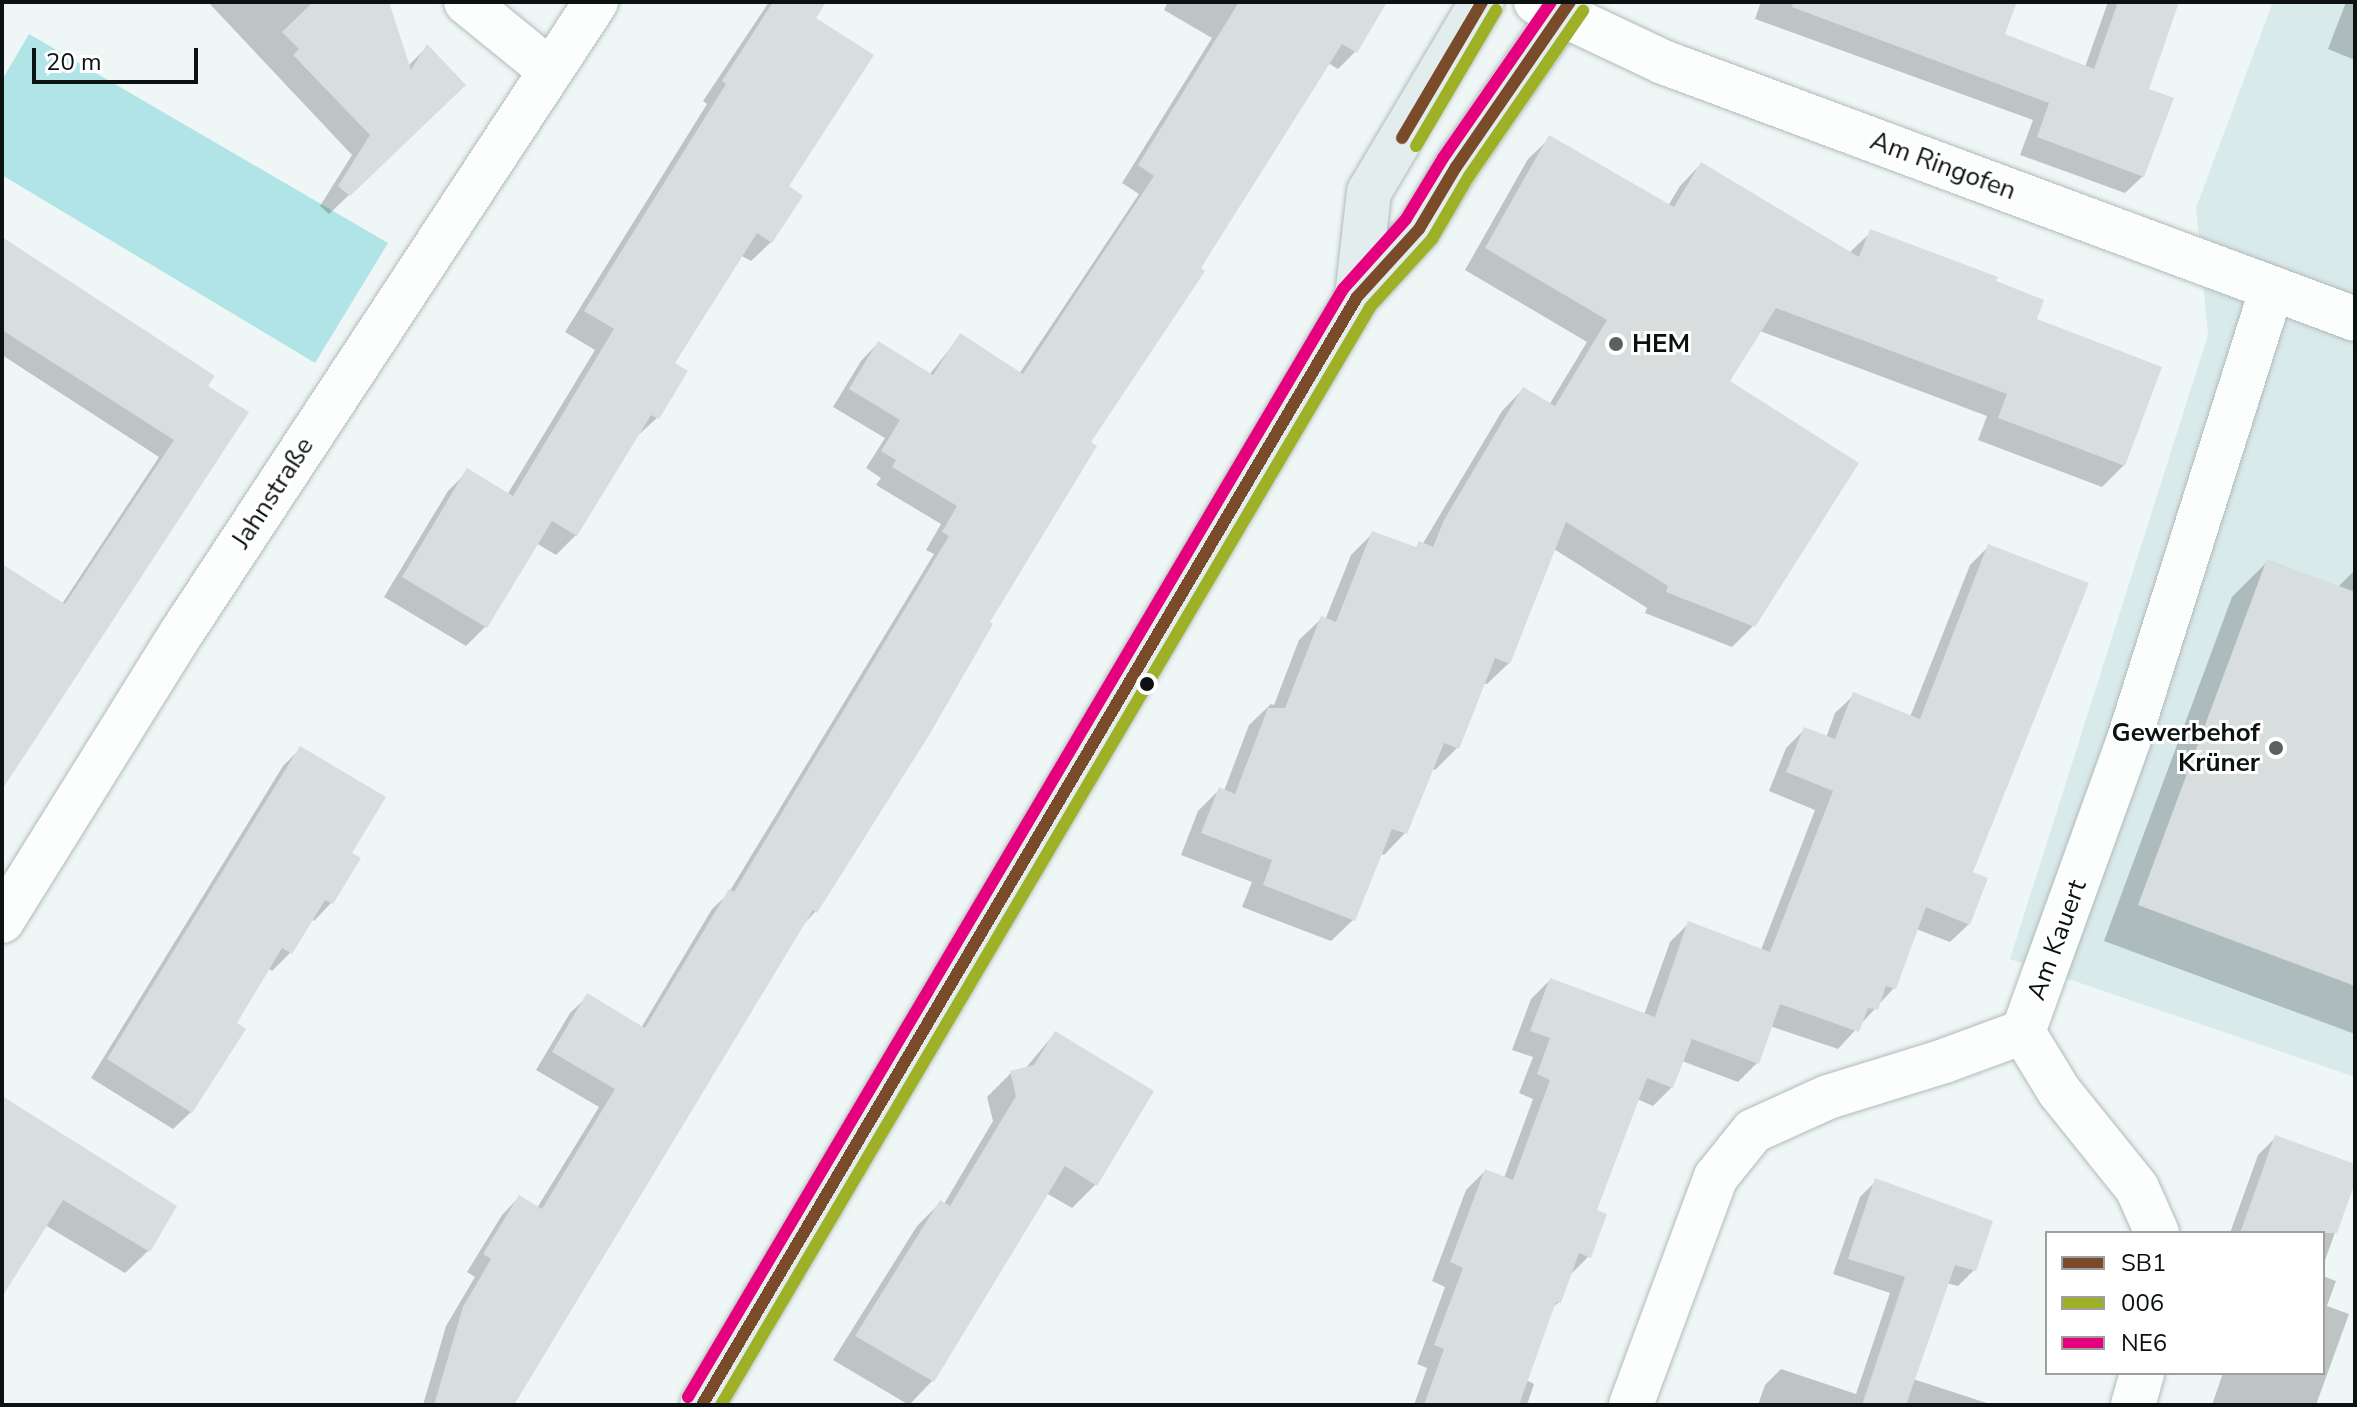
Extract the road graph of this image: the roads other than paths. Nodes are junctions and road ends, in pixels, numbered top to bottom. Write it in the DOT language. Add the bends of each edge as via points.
graph roads {
  1 [pos="466,2"];
  2 [pos="596,2"];
  3 [pos="1482,2"];
  4 [pos="1556,7"];
  5 [pos="551,71"];
  6 [pos="2272,288"];
  7 [pos="1357,297"];
  8 [pos="2355,319"];
  9 [pos="2,921"];
  10 [pos="2023,1032"];
  11 [pos="2156,1231"];
  12 [pos="2141,1375"];
  13 [pos="702,1405"];
  14 [pos="1631,1405"];
  15 [pos="2133,1405"];
  1 -- 5 [label="street"];
  2 -- 5 [label="street, Jahnstraße"];
  3 -- 7 [label="main road" via="1369,192"];
  4 -- 6 [label="street, Am Ringofen" via="1663,62"];
  4 -- 7 [label="main road" via="1419,229"];
  5 -- 9 [label="street, Jahnstraße" via="182,632"];
  6 -- 8 [label="street, Am Ringofen"];
  6 -- 10 [label="street, Am Kauert" via="2129,739"];
  7 -- 13 [label="main road"];
  10 -- 11 [label="street" via="2059,1091 2137,1188"];
  10 -- 14 [label="street, Am Kauert" via="1828,1097 1753,1131 1716,1177"];
  12 -- 15 [label="street"];
}
